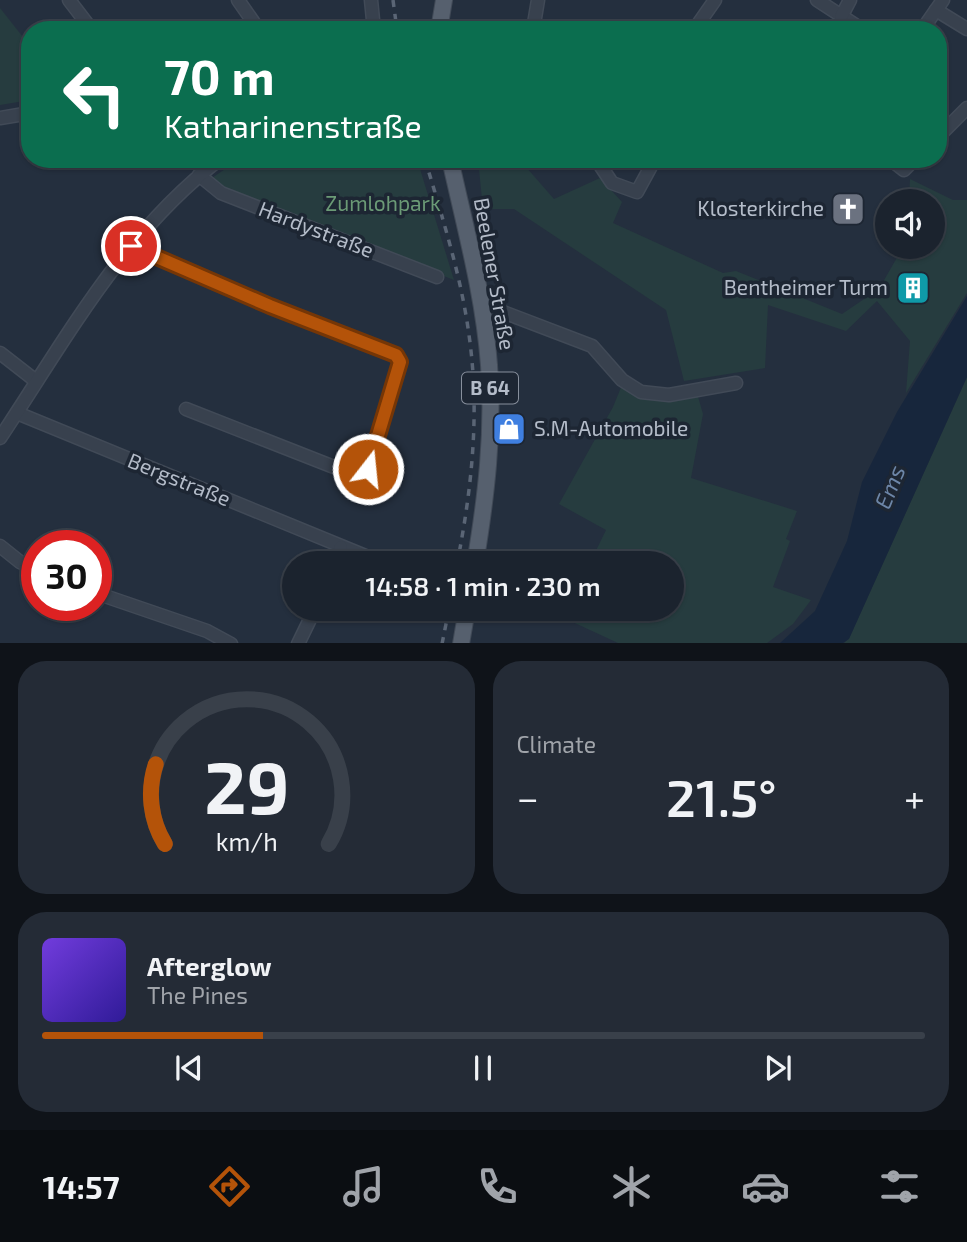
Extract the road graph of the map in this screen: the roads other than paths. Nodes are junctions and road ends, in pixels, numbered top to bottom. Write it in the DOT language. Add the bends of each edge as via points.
graph roads {
  1 [pos="69,0"];
  2 [pos="238,0"];
  3 [pos="371,0"];
  4 [pos="444,0"];
  5 [pos="449,0"];
  6 [pos="538,0"];
  7 [pos="715,0"];
  8 [pos="817,0"];
  9 [pos="850,0"];
  10 [pos="940,5"];
  11 [pos="841,17"];
  12 [pos="85,21"];
  13 [pos="253,21"];
  14 [pos="373,21"];
  15 [pos="440,21"];
  16 [pos="449,21"];
  17 [pos="534,21"];
  18 [pos="700,21"];
  19 [pos="848,21"];
  20 [pos="928,21"];
  21 [pos="967,29"];
  22 [pos="967,108"];
  23 [pos="21,114"];
  24 [pos="0,118"];
  25 [pos="947,127"];
  26 [pos="208,168"];
  27 [pos="452,168"];
  28 [pos="602,168"];
  29 [pos="650,168"];
  30 [pos="199,175"];
  31 [pos="131,246"];
  32 [pos="437,277"];
  33 [pos="482,304"];
  34 [pos="0,353"];
  35 [pos="36,381"];
  36 [pos="736,383"];
  37 [pos="186,409"];
  38 [pos="17,413"];
  39 [pos="0,438"];
  40 [pos="0,546"];
  41 [pos="341,547"];
  42 [pos="339,551"];
  43 [pos="351,551"];
  44 [pos="477,551"];
  45 [pos="21,562"];
  46 [pos="112,598"];
  47 [pos="309,621"];
  48 [pos="465,621"];
  49 [pos="231,643"];
  50 [pos="298,643"];
  51 [pos="461,643"];
  1 -- 12 [label="street"];
  2 -- 13 [label="street"];
  3 -- 14 [label="street"];
  4 -- 15 [label="main road"];
  5 -- 16 [label="main road"];
  6 -- 17 [label="street"];
  7 -- 18 [label="street"];
  8 -- 11 [label="street"];
  9 -- 11 [label="street"];
  10 -- 20 [label="street"];
  10 -- 21 [label="street"];
  11 -- 19 [label="street"];
  22 -- 25 [label="street"];
  23 -- 24 [label="street"];
  26 -- 30 [label="street"];
  27 -- 33 [label="main road, Beelener Straße / B 64"];
  28 -- 29 [label="street" via="612,183 637,192"];
  30 -- 31 [label="street"];
  30 -- 32 [label="street, Hardystraße" via="221,192"];
  31 -- 35 [label="street" via="88,300"];
  31 -- 37 [label="street" via="396,355 400,362 362,478"];
  33 -- 36 [label="street" via="592,346 622,380 641,392 669,395"];
  33 -- 44 [label="main road, Beelener Straße / B 64" via="491,409"];
  34 -- 35 [label="street"];
  35 -- 38 [label="street"];
  38 -- 39 [label="street"];
  38 -- 41 [label="street, Bergstraße"];
  40 -- 45 [label="street"];
  41 -- 42 [label="street"];
  41 -- 43 [label="street, Bergstraße"];
  46 -- 49 [label="street"];
  47 -- 50 [label="street"];
  48 -- 51 [label="main road"];
}
